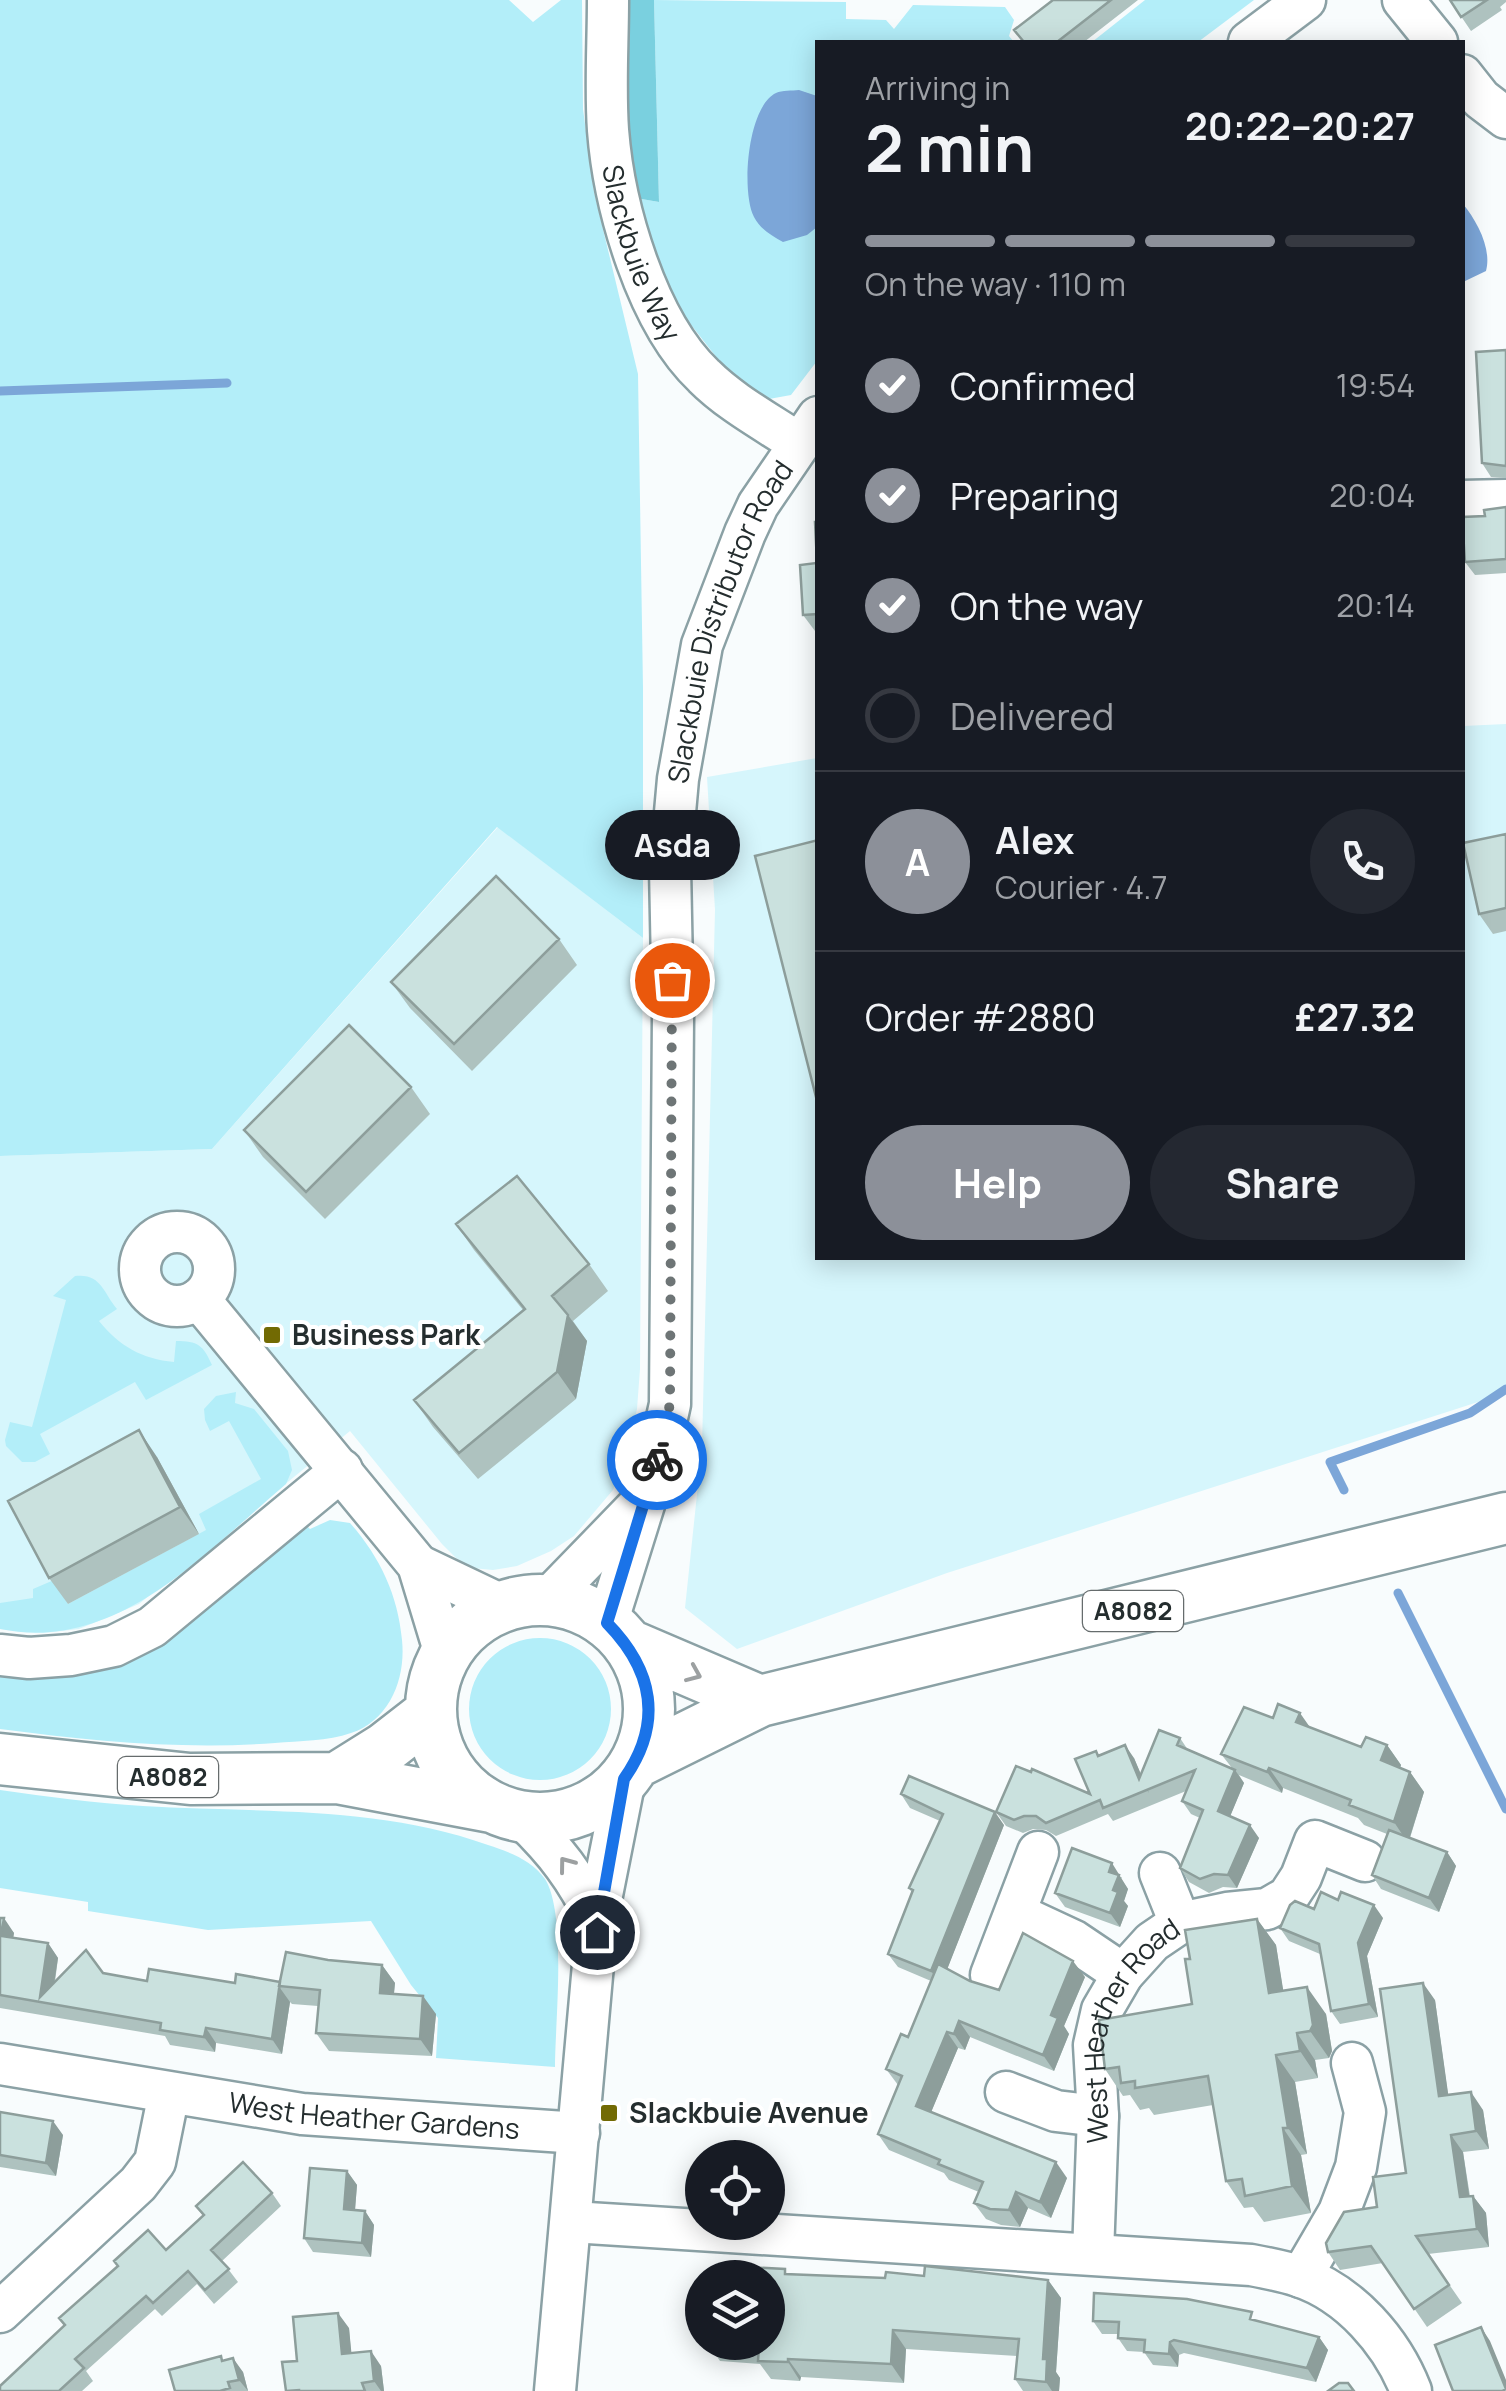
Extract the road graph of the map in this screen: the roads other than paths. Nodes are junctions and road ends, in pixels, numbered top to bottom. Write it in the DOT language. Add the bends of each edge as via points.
graph roads {
  1 [pos="608,0"];
  2 [pos="1305,0"];
  3 [pos="1403,0"];
  4 [pos="1251,40"];
  5 [pos="1435,40"];
  6 [pos="1465,79"];
  7 [pos="1506,118"];
  8 [pos="808,430"];
  9 [pos="1506,500"];
  10 [pos="1465,501"];
  11 [pos="199,1299"];
  12 [pos="342,1470"];
  13 [pos="646,1497"];
  14 [pos="1506,1518"];
  15 [pos="418,1565"];
  16 [pos="525,1603"];
  17 [pos="618,1634"];
  18 [pos="444,1654"];
  19 [pos="0,1655"];
  20 [pos="760,1701"];
  21 [pos="430,1713"];
  22 [pos="0,1759"];
  23 [pos="630,1771"];
  24 [pos="338,1778"];
  25 [pos="506,1812"];
  26 [pos="1038,1852"];
  27 [pos="1365,1861"];
  28 [pos="1160,1873"];
  29 [pos="1016,1914"];
  30 [pos="597,1920"];
  31 [pos="1180,1923"];
  32 [pos="1123,1974"];
  33 [pos="991,1975"];
  34 [pos="1352,2063"];
  35 [pos="0,2064"];
  36 [pos="170,2092"];
  37 [pos="1006,2092"];
  38 [pos="1098,2116"];
  39 [pos="579,2133"];
  40 [pos="572,2222"];
  41 [pos="1093,2254"];
  42 [pos="1301,2277"];
  43 [pos="0,2312"];
  44 [pos="555,2391"];
  45 [pos="1412,2391"];
  1 -- 8 [label="street, Slackbuie Way" via="608,132 620,198 654,302 704,376"];
  2 -- 4 [label="street"];
  3 -- 5 [label="street"];
  6 -- 7 [label="street"];
  8 -- 13 [label="street, Slackbuie Distributor Road" via="758,504 702,645 678,778 670,868 670,1404"];
  9 -- 10 [label="street"];
  11 -- 12 [label="street"];
  12 -- 15 [label="street"];
  12 -- 19 [label="street" via="152,1627 114,1646 71,1655"];
  13 -- 16 [label="street, Slackbuie Distributor Road"];
  13 -- 17 [label="street, Slackbuie Distributor Road"];
  14 -- 20 [label="main road, A8082"];
  15 -- 16 [label="street"];
  15 -- 18 [label="street"];
  16 -- 17 [label="main road" via="579,1607"];
  16 -- 18 [label="main road" via="470,1625"];
  17 -- 20 [label="main road, one-way"];
  17 -- 23 [label="main road" via="643,1673 649,1703 647,1734"];
  18 -- 21 [label="main road"];
  20 -- 23 [label="main road, A8082"];
  21 -- 24 [label="main road"];
  21 -- 25 [label="main road" via="447,1768 466,1791"];
  22 -- 24 [label="main road, A8082" via="190,1779"];
  23 -- 25 [label="main road, A8082" via="596,1804 560,1817"];
  23 -- 30 [label="street"];
  24 -- 25 [label="main road, A8082"];
  30 -- 25 [label="street, one-way" via="559,1853"];
  26 -- 29 [label="street"];
  27 -- 31 [label="street, West Heather Road" via="1315,1842 1288,1897 1267,1909"];
  28 -- 31 [label="street"];
  29 -- 32 [label="street" via="1074,1940"];
  29 -- 33 [label="street"];
  30 -- 39 [label="street"];
  31 -- 32 [label="street, West Heather Road"];
  32 -- 38 [label="street, West Heather Road" via="1102,2010 1094,2044"];
  34 -- 42 [label="street" via="1365,2112 1356,2167"];
  35 -- 36 [label="street, West Heather Gardens"];
  36 -- 39 [label="street, West Heather Gardens" via="302,2114"];
  36 -- 43 [label="street" via="155,2162 138,2184"];
  37 -- 38 [label="street" via="1056,2112"];
  38 -- 41 [label="street, West Heather Road"];
  39 -- 40 [label="street"];
  40 -- 41 [label="street"];
  40 -- 44 [label="street"];
  41 -- 42 [label="street" via="1252,2265"];
  42 -- 45 [label="street" via="1343,2300 1383,2338"];
}
